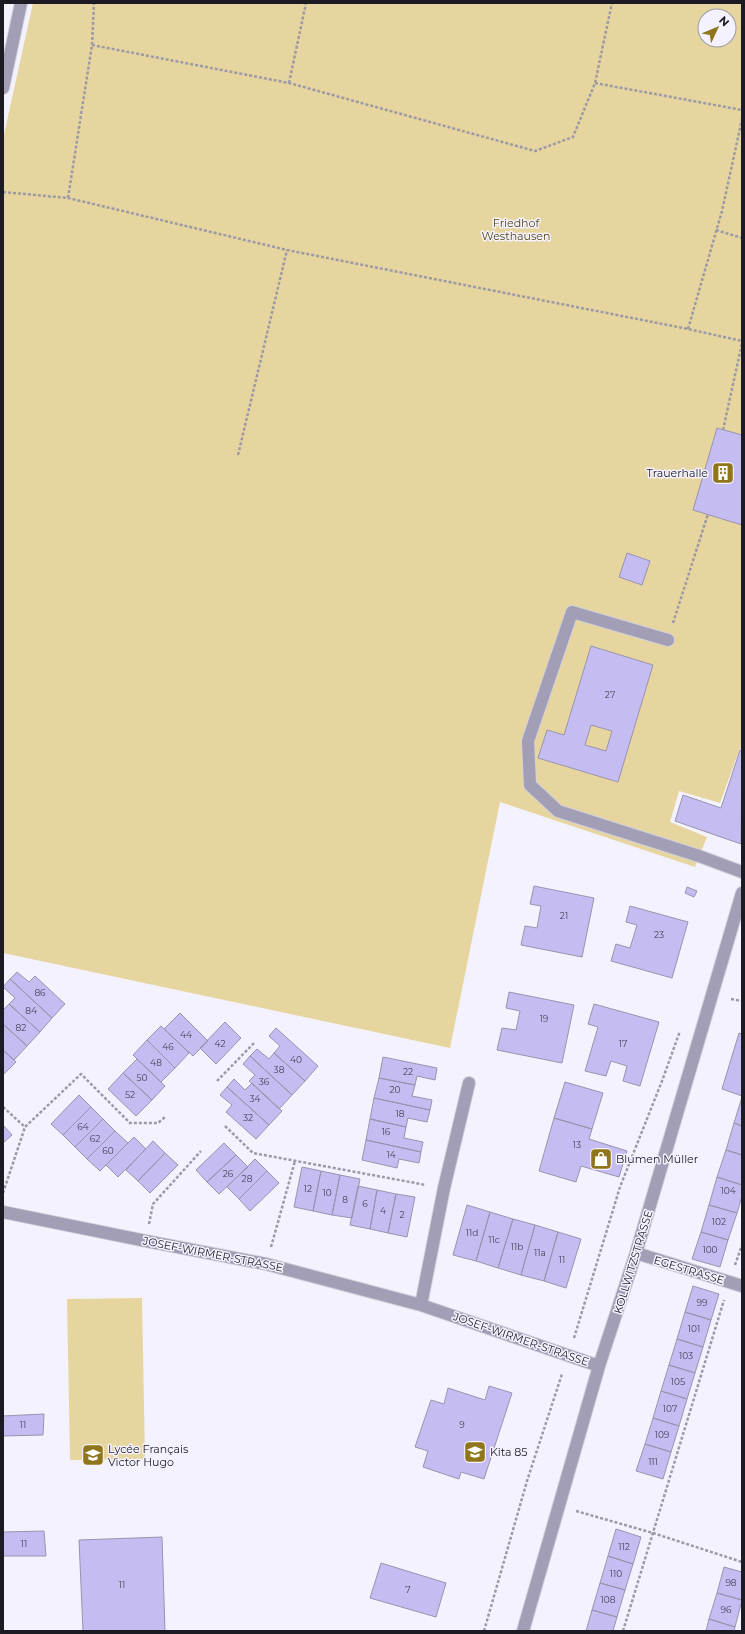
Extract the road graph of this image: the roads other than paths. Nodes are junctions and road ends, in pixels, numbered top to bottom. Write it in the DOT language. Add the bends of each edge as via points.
graph roads {
  1 [pos="21,3"];
  2 [pos="3,88"];
  3 [pos="668,640"];
  4 [pos="742,872"];
  5 [pos="742,893"];
  6 [pos="469,1082"];
  7 [pos="3,1212"];
  8 [pos="636,1253"];
  9 [pos="742,1286"];
  10 [pos="421,1305"];
  11 [pos="600,1366"];
  12 [pos="522,1631"];
  1 -- 2 [label="street"];
  3 -- 4 [label="street" via="572,612 528,741 530,785 558,811"];
  5 -- 8 [label="street, KOLLWITZSTRASSE"];
  6 -- 10 [label="street" via="444,1188"];
  7 -- 10 [label="street, JOSEF-WIRMER-STRASSE" via="266,1264"];
  8 -- 9 [label="street, EGESTRASSE"];
  8 -- 11 [label="street, KOLLWITZSTRASSE"];
  10 -- 11 [label="street, JOSEF-WIRMER-STRASSE"];
  11 -- 12 [label="street, KOLLWITZSTRASSE"];
}
